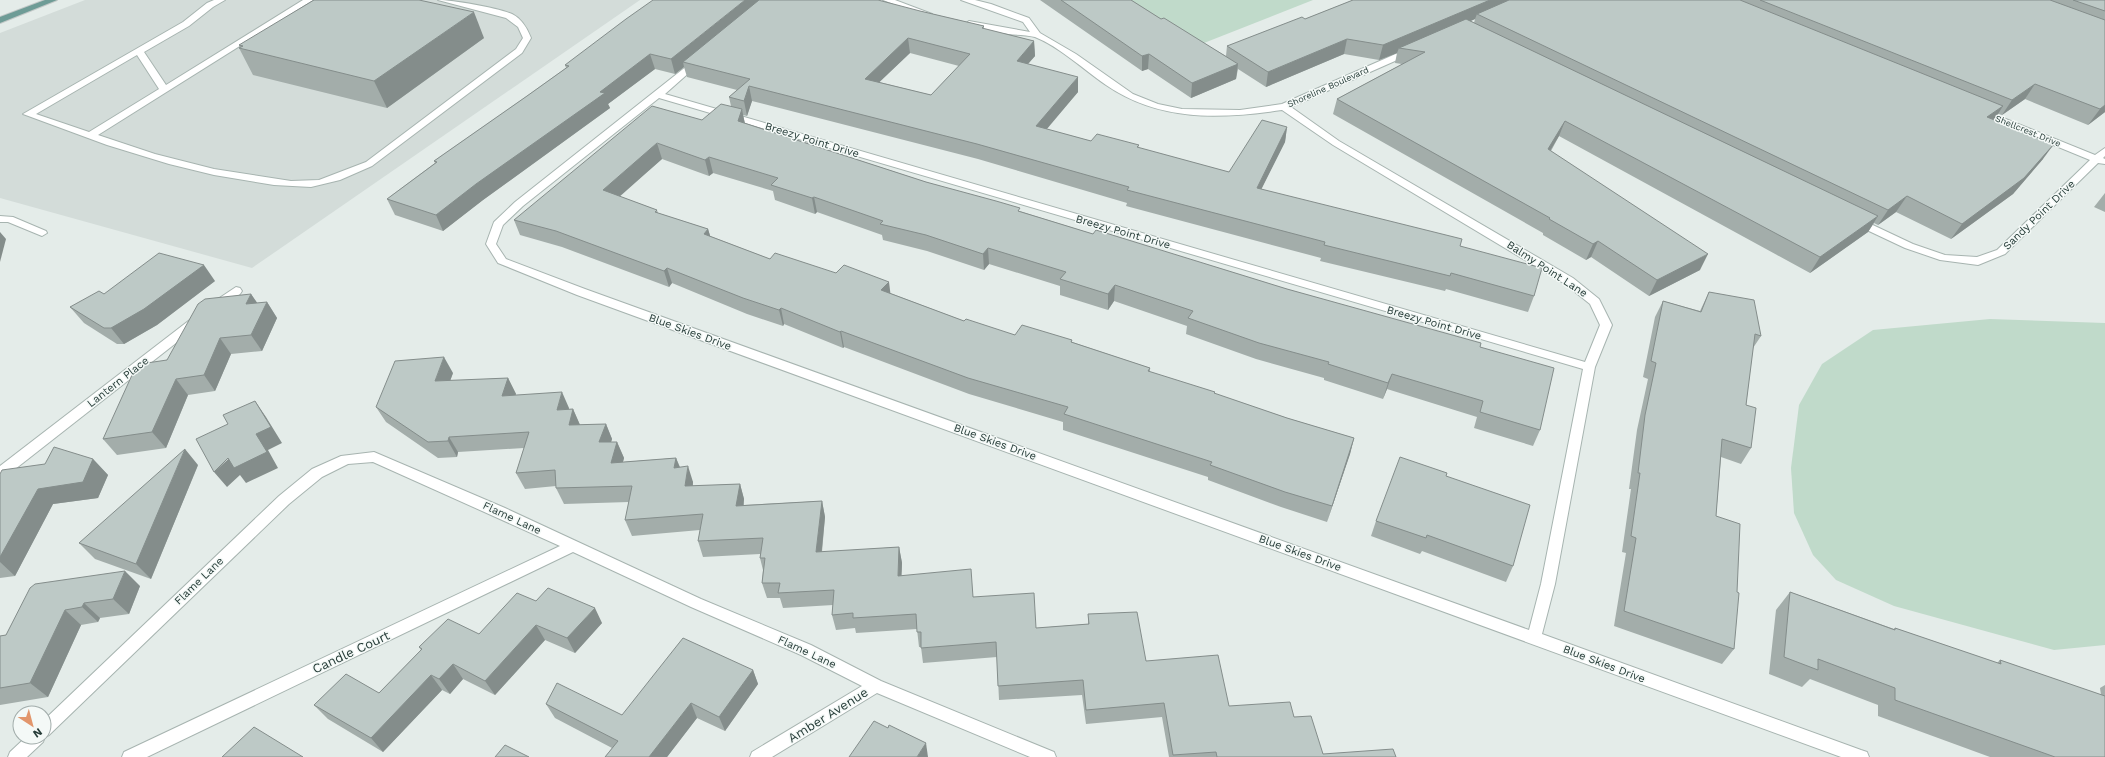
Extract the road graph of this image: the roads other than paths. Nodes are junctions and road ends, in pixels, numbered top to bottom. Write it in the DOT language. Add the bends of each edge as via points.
graph roads {
  1 [pos="53,0"];
  2 [pos="200,0"];
  3 [pos="221,0"];
  4 [pos="309,0"];
  5 [pos="442,0"];
  6 [pos="887,0"];
  7 [pos="965,0"];
  8 [pos="210,5"];
  9 [pos="940,17"];
  10 [pos="0,20"];
  11 [pos="961,22"];
  12 [pos="1037,35"];
  13 [pos="1419,48"];
  14 [pos="139,52"];
  15 [pos="708,52"];
  16 [pos="164,89"];
  17 [pos="658,96"];
  18 [pos="1284,108"];
  19 [pos="1971,108"];
  20 [pos="90,136"];
  21 [pos="2105,151"];
  22 [pos="2101,161"];
  23 [pos="1845,215"];
  24 [pos="0,219"];
  25 [pos="42,233"];
  26 [pos="236,291"];
  27 [pos="1589,367"];
  28 [pos="0,473"];
  29 [pos="573,546"];
  30 [pos="1534,637"];
  31 [pos="876,686"];
  32 [pos="52,722"];
  33 [pos="29,745"];
  34 [pos="16,757"];
  35 [pos="130,757"];
  36 [pos="758,757"];
  37 [pos="1048,757"];
  38 [pos="1861,757"];
  1 -- 10 [label="main road"];
  2 -- 8 [label="street"];
  3 -- 8 [label="street"];
  4 -- 16 [label="street"];
  5 -- 20 [label="street" via="509,16 522,26 527,38 519,51 368,164 349,174 303,185 217,174 124,149"];
  6 -- 9 [label="street"];
  7 -- 12 [label="street, Shoreline Boulevard" via="1026,20"];
  8 -- 14 [label="street" via="186,24"];
  11 -- 12 [label="street, Shoreline Boulevard"];
  12 -- 18 [label="street, Shoreline Boulevard" via="1073,56 1130,96 1155,106 1209,114"];
  13 -- 18 [label="street, Shoreline Boulevard"];
  14 -- 16 [label="street"];
  14 -- 20 [label="street" via="28,114"];
  15 -- 17 [label="street, Blue Skies Drive"];
  16 -- 20 [label="street"];
  17 -- 27 [label="street, Breezy Point Drive"];
  17 -- 30 [label="street, Blue Skies Drive" via="557,173 498,224 491,244 502,261 581,292"];
  18 -- 27 [label="street, Balmy Point Lane" via="1336,143 1517,248 1569,281 1595,302 1606,325"];
  19 -- 22 [label="street, Shellcrest Drive"];
  21 -- 22 [label="street, Sandy Point Drive"];
  22 -- 23 [label="street, Sandy Point Drive" via="2001,252 1978,261 1930,254"];
  24 -- 25 [label="street" via="9,219"];
  26 -- 28 [label="street, Lantern Place"];
  27 -- 30 [label="street, Balmy Point Lane" via="1548,584"];
  29 -- 31 [label="street, Flame Lane" via="806,650"];
  29 -- 32 [label="street, Flame Lane" via="374,457 346,459 317,473 284,500"];
  29 -- 35 [label="street, Candle Court"];
  30 -- 38 [label="street, Blue Skies Drive" via="1645,680"];
  31 -- 36 [label="street, Amber Avenue"];
  31 -- 37 [label="street, Flame Lane"];
  33 -- 34 [label="street"];
}
